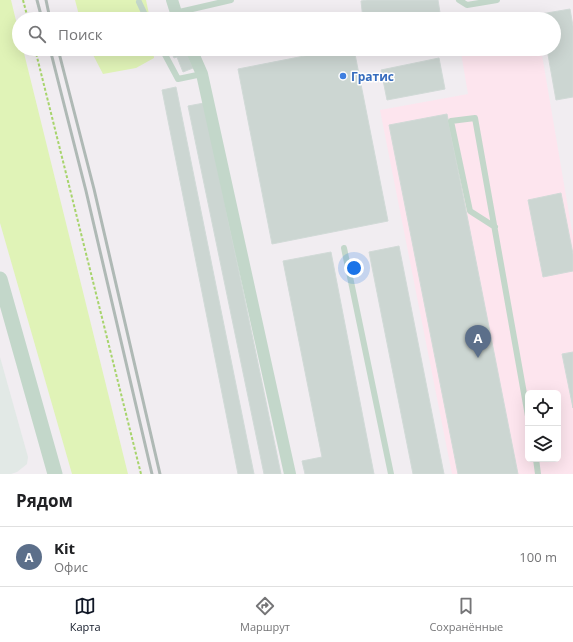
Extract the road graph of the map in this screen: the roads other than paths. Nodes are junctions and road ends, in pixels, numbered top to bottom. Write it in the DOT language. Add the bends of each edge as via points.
graph roads {
  1 [pos="172,0"];
  2 [pos="231,0"];
  3 [pos="459,0"];
  4 [pos="497,0"];
  5 [pos="139,2"];
  6 [pos="144,12"];
  7 [pos="176,12"];
  8 [pos="190,12"];
  9 [pos="166,56"];
  10 [pos="194,56"];
  11 [pos="202,74"];
  12 [pos="495,227"];
  13 [pos="344,248"];
  14 [pos="0,279"];
  15 [pos="525,399"];
  16 [pos="536,462"];
  17 [pos="55,474"];
  18 [pos="290,474"];
  19 [pos="391,474"];
  20 [pos="538,474"];
  1 -- 7 [label="street"];
  2 -- 8 [label="lane"];
  3 -- 4 [label="lane" via="467,5"];
  5 -- 6 [label="lane"];
  9 -- 11 [label="lane" via="178,80"];
  10 -- 11 [label="street"];
  11 -- 18 [label="street"];
  12 -- 12 [label="lane" via="475,118 451,121 470,211"];
  12 -- 15 [label="lane"];
  13 -- 19 [label="lane"];
  14 -- 17 [label="street"];
  16 -- 20 [label="lane"];
}
